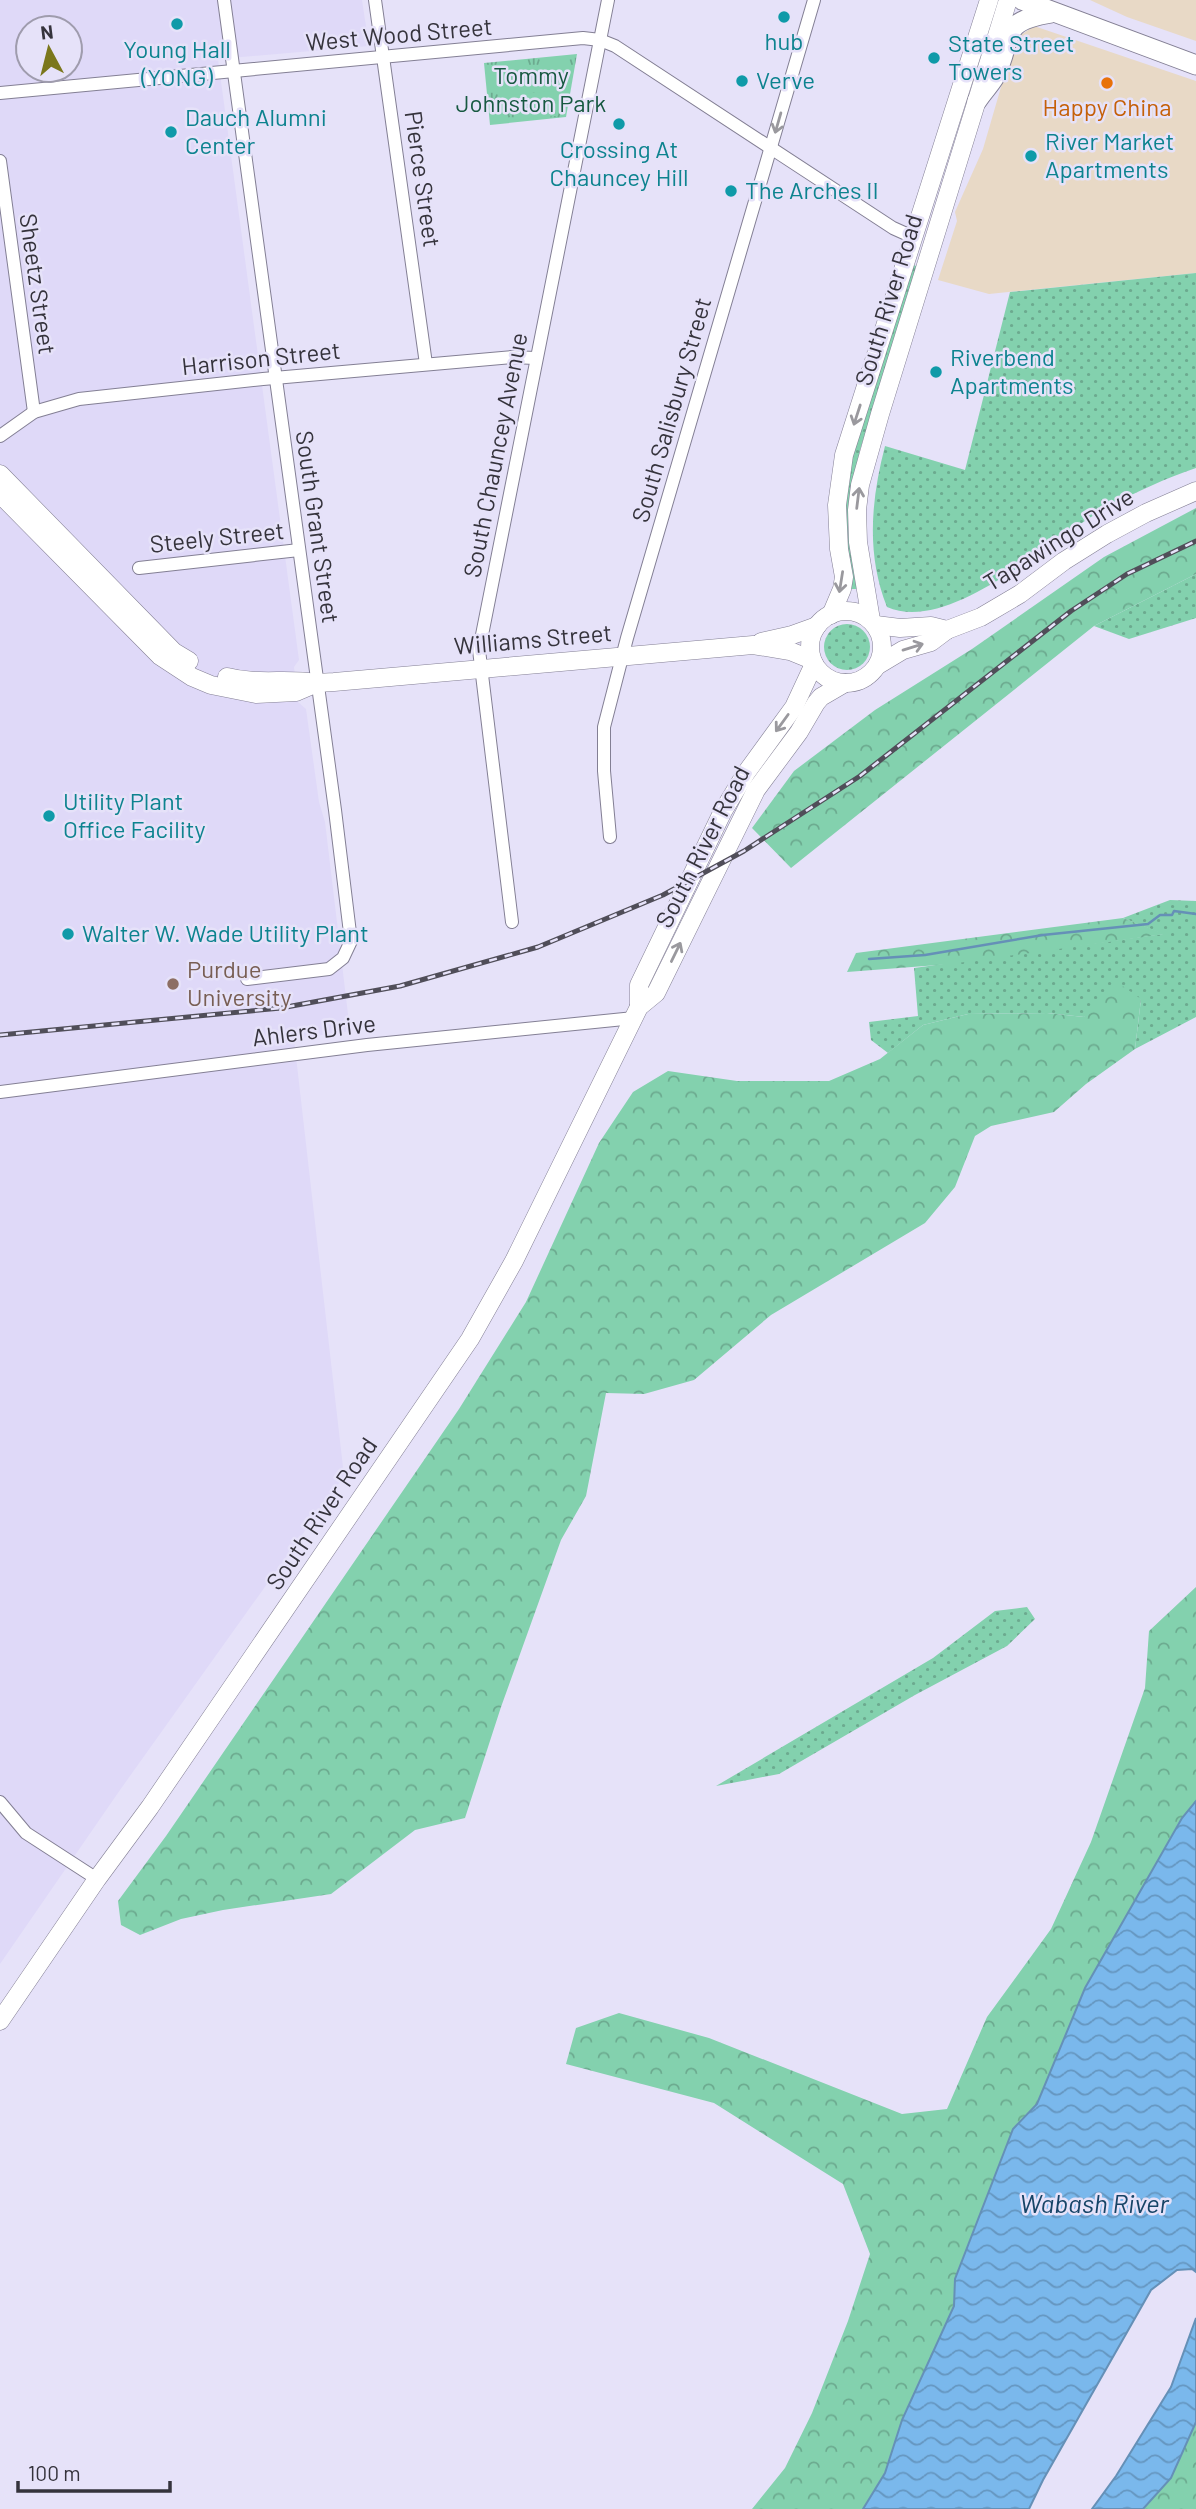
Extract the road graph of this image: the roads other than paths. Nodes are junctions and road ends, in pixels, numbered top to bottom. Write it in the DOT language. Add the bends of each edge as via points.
graph roads {
  1 [pos="224,0"];
  2 [pos="375,0"];
  3 [pos="608,0"];
  4 [pos="814,0"];
  5 [pos="989,0"];
  6 [pos="1008,0"];
  7 [pos="1022,0"];
  8 [pos="1050,6"];
  9 [pos="600,40"];
  10 [pos="383,58"];
  11 [pos="1196,65"];
  12 [pos="234,71"];
  13 [pos="0,93"];
  14 [pos="967,100"];
  15 [pos="771,148"];
  16 [pos="0,161"];
  17 [pos="908,235"];
  18 [pos="535,358"];
  19 [pos="426,364"];
  20 [pos="276,378"];
  21 [pos="34,412"];
  22 [pos="0,436"];
  23 [pos="0,474"];
  24 [pos="1196,491"];
  25 [pos="0,494"];
  26 [pos="299,550"];
  27 [pos="139,568"];
  28 [pos="824,620"];
  29 [pos="873,622"];
  30 [pos="947,630"];
  31 [pos="753,645"];
  32 [pos="623,657"];
  33 [pos="813,662"];
  34 [pos="878,664"];
  35 [pos="481,669"];
  36 [pos="317,683"];
  37 [pos="845,683"];
  38 [pos="610,837"];
  39 [pos="512,922"];
  40 [pos="247,979"];
  41 [pos="636,1013"];
  42 [pos="0,1092"];
  43 [pos="0,1802"];
  44 [pos="97,1879"];
  45 [pos="0,2021"];
  1 -- 12 [label="street, South Grant Street"];
  2 -- 10 [label="street, Pierce Street"];
  3 -- 9 [label="street, South Chauncey Avenue"];
  4 -- 15 [label="street, South Salisbury Street, one-way"];
  5 -- 14 [label="main road, South River Road"];
  6 -- 14 [label="main road, South River Road"];
  7 -- 8 [label="main road"];
  8 -- 11 [label="main road" via="1101,21 1122,38"];
  8 -- 14 [label="main road" via="1009,32 994,77"];
  9 -- 10 [label="street, West Wood Street"];
  9 -- 15 [label="street, West Wood Street"];
  9 -- 18 [label="street, South Chauncey Avenue"];
  10 -- 12 [label="street, West Wood Street"];
  10 -- 19 [label="street, Pierce Street"];
  12 -- 13 [label="street, West Wood Street"];
  12 -- 20 [label="street, South Grant Street"];
  14 -- 17 [label="main road, South River Road"];
  29 -- 14 [label="main road, South River Road, one-way" via="858,542 860,485 928,258"];
  15 -- 17 [label="street, West Wood Street"];
  15 -- 32 [label="street, South Salisbury Street"];
  16 -- 21 [label="street, Sheetz Street"];
  17 -- 28 [label="main road, South River Road, one-way" via="844,455 836,505 844,577"];
  18 -- 19 [label="street, Harrison Street"];
  18 -- 35 [label="street, South Chauncey Avenue" via="479,650"];
  19 -- 20 [label="street, Harrison Street"];
  20 -- 21 [label="street, Harrison Street" via="79,399"];
  20 -- 26 [label="street, South Grant Street"];
  21 -- 22 [label="street, Harrison Street"];
  23 -- 36 [label="main road, Williams Street" via="174,652 208,673 240,681"];
  24 -- 30 [label="main road, Tapawingo Drive" via="1107,534 982,617"];
  25 -- 36 [label="main road, Williams Street" via="160,656 192,677 256,694 296,692"];
  26 -- 27 [label="street, Steely Street"];
  26 -- 36 [label="street, South Grant Street"];
  28 -- 29 [label="main road" via="853,612"];
  28 -- 31 [label="main road, Williams Street"];
  28 -- 33 [label="main road" via="812,638"];
  29 -- 30 [label="main road, Tapawingo Drive"];
  29 -- 34 [label="main road" via="881,644"];
  34 -- 30 [label="main road, Tapawingo Drive, one-way" via="931,642"];
  31 -- 32 [label="main road, Williams Street"];
  31 -- 33 [label="main road, Williams Street" via="790,651"];
  32 -- 35 [label="main road, Williams Street"];
  32 -- 38 [label="street, South Salisbury Street" via="603,735"];
  33 -- 37 [label="main road" via="822,674"];
  33 -- 41 [label="main road, South River Road, one-way" via="794,706 723,811 639,985"];
  34 -- 37 [label="main road" via="864,678"];
  35 -- 36 [label="main road, Williams Street"];
  35 -- 39 [label="street, South Chauncey Avenue"];
  36 -- 40 [label="street, South Grant Street" via="351,941 343,958 328,969"];
  41 -- 37 [label="main road, South River Road, one-way" via="656,993 756,790 816,703"];
  41 -- 42 [label="street, Ahlers Drive"];
  41 -- 44 [label="main road, South River Road" via="514,1261 470,1339"];
  43 -- 44 [label="street" via="26,1833"];
  44 -- 45 [label="main road, South River Road"];
}
